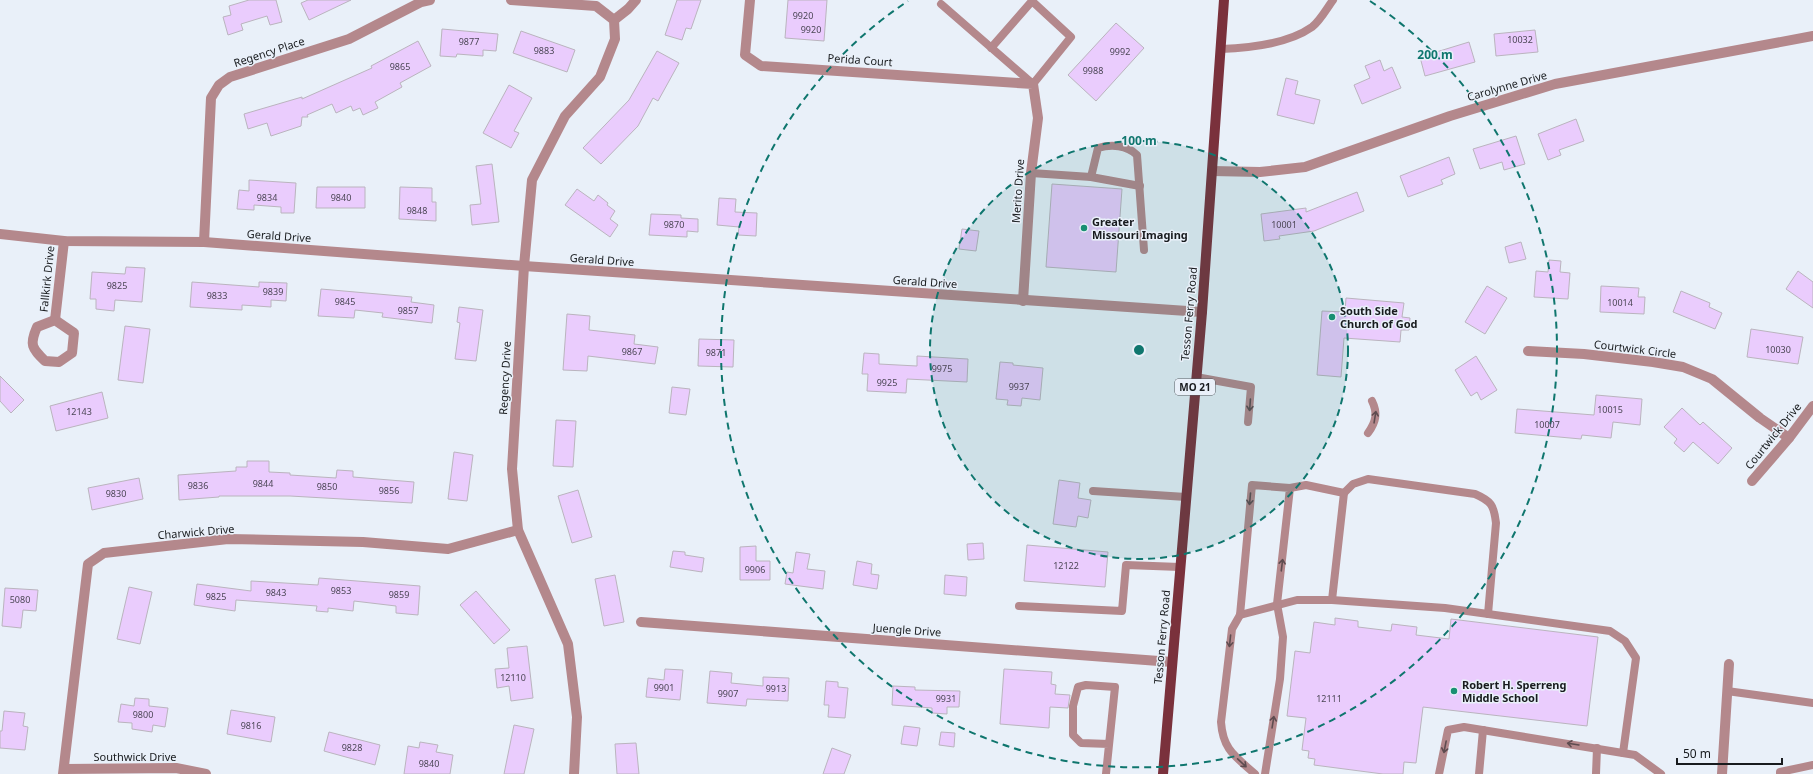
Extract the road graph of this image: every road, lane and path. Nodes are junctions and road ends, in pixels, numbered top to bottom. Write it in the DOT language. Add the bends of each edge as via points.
graph roads {
  1 [pos="430,0"];
  2 [pos="512,0"];
  3 [pos="636,0"];
  4 [pos="750,0"];
  5 [pos="1224,0"];
  6 [pos="1333,0"];
  7 [pos="597,3"];
  8 [pos="941,4"];
  9 [pos="614,20"];
  10 [pos="1813,36"];
  11 [pos="991,48"];
  12 [pos="1221,49"];
  13 [pos="1033,84"];
  14 [pos="1212,171"];
  15 [pos="1031,173"];
  16 [pos="1091,177"];
  17 [pos="1140,186"];
  18 [pos="0,234"];
  19 [pos="64,241"];
  20 [pos="204,242"];
  21 [pos="1144,250"];
  22 [pos="524,266"];
  23 [pos="1024,301"];
  24 [pos="1202,312"];
  25 [pos="55,320"];
  26 [pos="1528,351"];
  27 [pos="1196,377"];
  28 [pos="1372,401"];
  29 [pos="1813,406"];
  30 [pos="1248,422"];
  31 [pos="1368,433"];
  32 [pos="1789,438"];
  33 [pos="1752,481"];
  34 [pos="1290,488"];
  35 [pos="1093,491"];
  36 [pos="1344,493"];
  37 [pos="1186,497"];
  38 [pos="518,530"];
  39 [pos="1180,567"];
  40 [pos="1332,600"];
  41 [pos="1277,604"];
  42 [pos="1019,606"];
  43 [pos="1488,614"];
  44 [pos="1240,615"];
  45 [pos="641,622"];
  46 [pos="1172,662"];
  47 [pos="1729,664"];
  48 [pos="1727,690"];
  49 [pos="1813,703"];
  50 [pos="1482,730"];
  51 [pos="1109,744"];
  52 [pos="1597,748"];
  53 [pos="1623,753"];
  54 [pos="1813,765"];
  55 [pos="64,772"];
  56 [pos="206,774"];
  57 [pos="574,774"];
  58 [pos="1106,774"];
  59 [pos="1163,774"];
  60 [pos="1254,774"];
  61 [pos="1265,774"];
  62 [pos="1439,774"];
  63 [pos="1479,774"];
  64 [pos="1596,774"];
  65 [pos="1661,774"];
  66 [pos="1722,774"];
  67 [pos="1780,774"];
  1 -- 20 [label="street, Regency Place" via="421,2 349,38 230,76 219,85 211,98"];
  2 -- 7 [label="street"];
  3 -- 9 [label="street"];
  4 -- 13 [label="street, Perida Court" via="744,55 761,66"];
  5 -- 12 [label="main road, Tesson Ferry Road / MO 21"];
  6 -- 12 [label="lane" via="1312,27 1292,36 1252,48"];
  7 -- 9 [label="street"];
  8 -- 11 [label="lane"];
  9 -- 22 [label="street, Regency Drive" via="615,39 600,77 565,116 532,180"];
  10 -- 14 [label="street, Carolynne Drive" via="1556,84 1450,116 1305,168 1260,172"];
  11 -- 13 [label="lane"];
  11 -- 13 [label="lane" via="1032,1 1071,37"];
  12 -- 14 [label="main road, Tesson Ferry Road / MO 21"];
  13 -- 15 [label="street, Merito Drive" via="1038,118"];
  14 -- 24 [label="main road, Tesson Ferry Road / MO 21"];
  15 -- 16 [label="lane"];
  15 -- 23 [label="street, Merito Drive"];
  16 -- 17 [label="lane"];
  16 -- 17 [label="lane" via="1098,148 1131,148 1137,155"];
  17 -- 21 [label="lane"];
  18 -- 19 [label="street, Gerald Drive"];
  19 -- 20 [label="street, Gerald Drive"];
  19 -- 25 [label="street, Fallkirk Drive"];
  20 -- 22 [label="street, Gerald Drive"];
  22 -- 23 [label="street, Gerald Drive"];
  22 -- 38 [label="street, Regency Drive" via="512,469"];
  23 -- 24 [label="street, Gerald Drive"];
  24 -- 27 [label="main road, Tesson Ferry Road / MO 21"];
  25 -- 25 [label="street, Fallkirk Drive" via="37,327 32,339 33,349 45,362 59,362 72,354 74,333"];
  26 -- 32 [label="street, Courtwick Circle" via="1591,355 1682,367 1712,379"];
  27 -- 30 [label="lane, one-way" via="1251,387"];
  27 -- 37 [label="main road, Tesson Ferry Road / MO 21"];
  31 -- 28 [label="lane, one-way" via="1376,416 1376,407"];
  29 -- 32 [label="street, Courtwick Drive"];
  32 -- 33 [label="street, Courtwick Drive"];
  34 -- 36 [label="lane" via="1306,485"];
  41 -- 34 [label="lane, one-way"];
  34 -- 44 [label="lane, one-way" via="1252,485"];
  35 -- 37 [label="lane"];
  36 -- 40 [label="lane"];
  36 -- 43 [label="lane" via="1353,484 1368,479 1475,494 1487,499 1494,509 1496,523"];
  37 -- 39 [label="main road, Tesson Ferry Road / MO 21"];
  38 -- 55 [label="street, Charwick Drive" via="448,549 363,542 228,540 104,553 88,564"];
  38 -- 57 [label="street, Regency Drive" via="568,644 577,717"];
  39 -- 42 [label="lane" via="1126,565 1122,611"];
  39 -- 46 [label="main road, Tesson Ferry Road / MO 21"];
  40 -- 41 [label="lane" via="1297,600"];
  40 -- 43 [label="lane" via="1445,608"];
  41 -- 44 [label="lane"];
  61 -- 41 [label="lane, one-way" via="1280,679 1283,637"];
  43 -- 53 [label="lane" via="1610,632 1625,641 1636,658"];
  44 -- 60 [label="lane, one-way" via="1232,629 1221,722 1222,735 1226,746"];
  45 -- 46 [label="street, Juengle Drive"];
  46 -- 59 [label="main road, Tesson Ferry Road / MO 21"];
  47 -- 48 [label="street"];
  48 -- 49 [label="lane"];
  48 -- 66 [label="street"];
  52 -- 50 [label="lane, one-way"];
  50 -- 62 [label="lane, one-way" via="1464,727 1448,730"];
  50 -- 63 [label="lane"];
  51 -- 51 [label="lane" via="1115,687 1078,687 1073,706 1073,735 1081,743"];
  51 -- 58 [label="lane"];
  52 -- 53 [label="lane"];
  52 -- 64 [label="lane"];
  53 -- 65 [label="lane" via="1635,755"];
  54 -- 67 [label="lane" via="1794,768"];
  55 -- 56 [label="street, Southwick Drive" via="176,768"];
}
